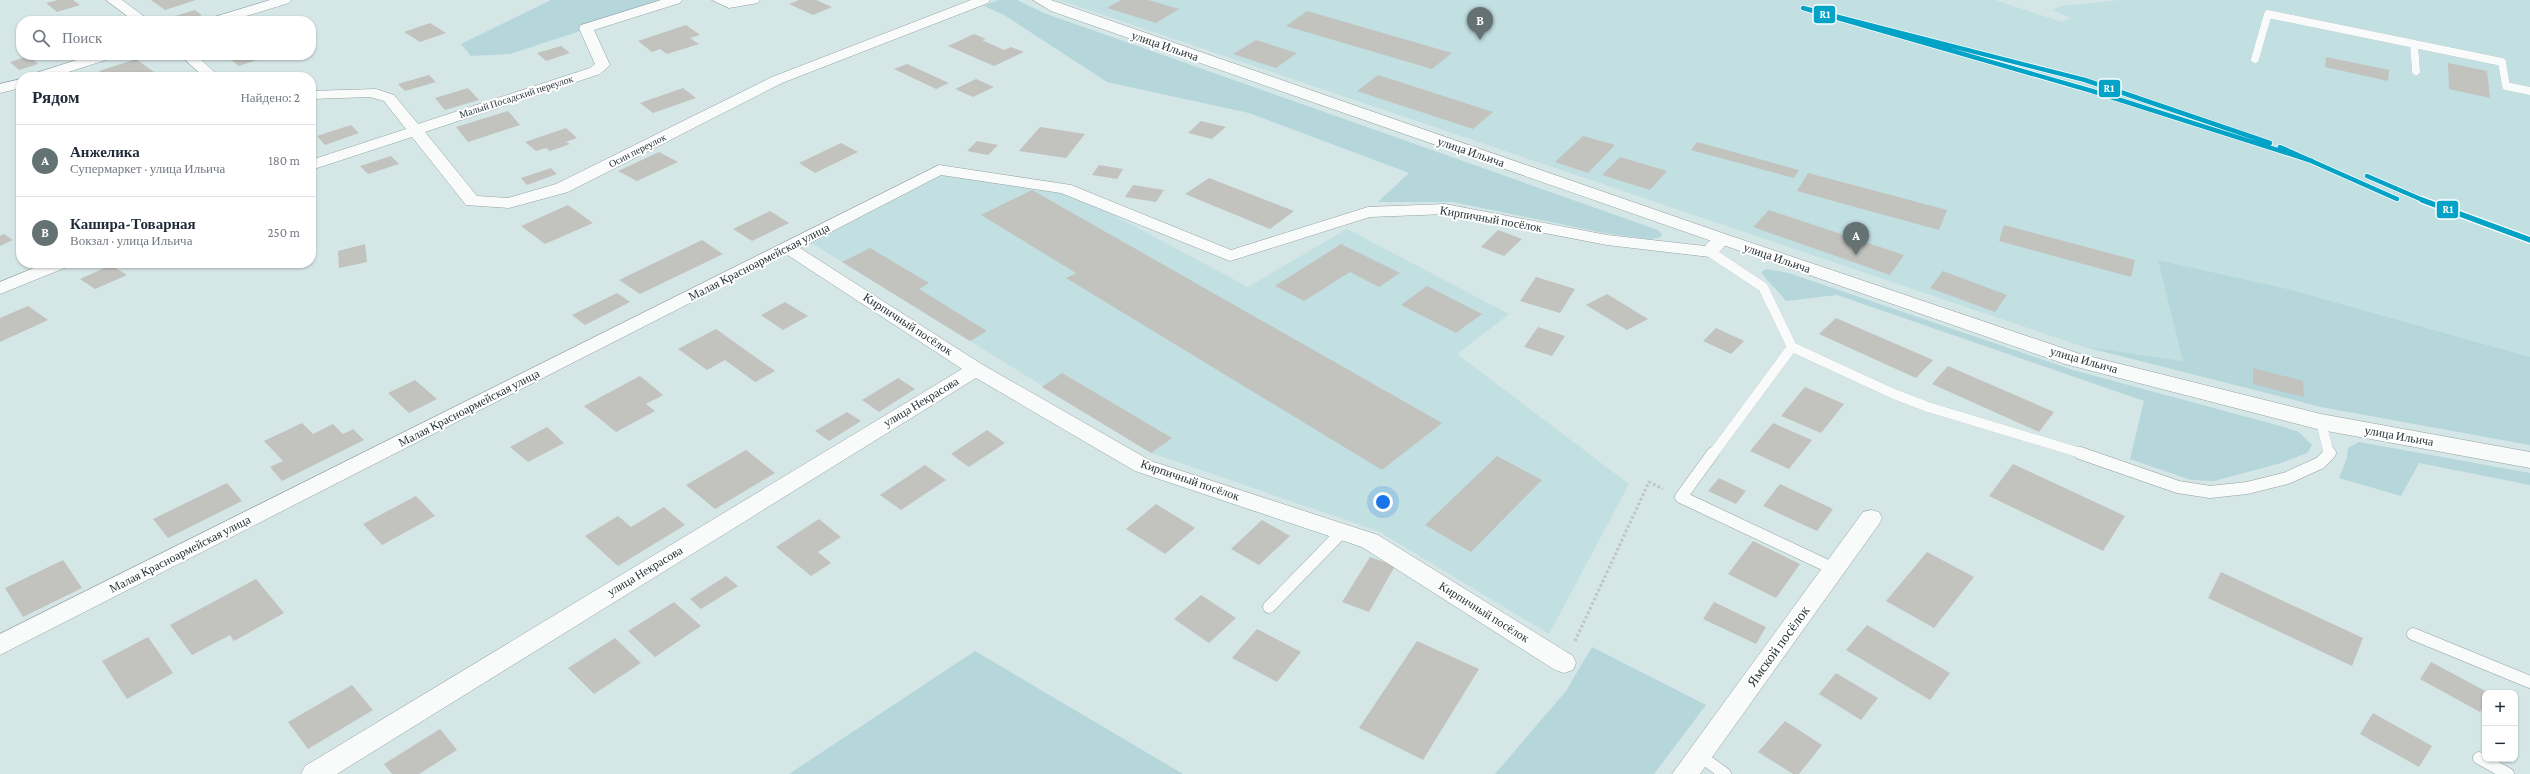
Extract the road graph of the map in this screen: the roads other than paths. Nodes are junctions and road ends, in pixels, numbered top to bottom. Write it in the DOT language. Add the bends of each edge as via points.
graph roads {
  1 [pos="113,0"];
  2 [pos="284,0"];
  3 [pos="675,0"];
  4 [pos="719,0"];
  5 [pos="753,0"];
  6 [pos="983,0"];
  7 [pos="1040,0"];
  8 [pos="136,16"];
  9 [pos="232,16"];
  10 [pos="2414,44"];
  11 [pos="2255,59"];
  12 [pos="91,60"];
  13 [pos="193,60"];
  14 [pos="2416,71"];
  15 [pos="54,72"];
  16 [pos="207,72"];
  17 [pos="16,84"];
  18 [pos="0,89"];
  19 [pos="2530,91"];
  20 [pos="316,95"];
  21 [pos="414,130"];
  22 [pos="316,162"];
  23 [pos="939,170"];
  24 [pos="1715,246"];
  25 [pos="787,247"];
  26 [pos="49,268"];
  27 [pos="0,289"];
  28 [pos="1792,347"];
  29 [pos="976,368"];
  30 [pos="2321,422"];
  31 [pos="2530,460"];
  32 [pos="1872,518"];
  33 [pos="1343,531"];
  34 [pos="1834,569"];
  35 [pos="1269,607"];
  36 [pos="2413,634"];
  37 [pos="0,645"];
  38 [pos="1564,663"];
  39 [pos="2530,682"];
  40 [pos="1699,755"];
  41 [pos="2479,758"];
  42 [pos="314,774"];
  43 [pos="1685,774"];
  44 [pos="1725,774"];
  45 [pos="2508,774"];
  1 -- 8 [label="street"];
  2 -- 9 [label="street"];
  3 -- 21 [label="street, Малый Посадский переулок" via="586,28 603,65 595,71"];
  4 -- 5 [label="street" via="729,4"];
  6 -- 21 [label="street, Осин переулок" via="777,80 562,188 509,203 472,201"];
  7 -- 24 [label="street, улица Ильича" via="1056,8"];
  10 -- 11 [label="lane" via="2268,14"];
  10 -- 14 [label="lane"];
  10 -- 19 [label="lane" via="2502,62 2506,86"];
  12 -- 15 [label="street"];
  13 -- 16 [label="street"];
  17 -- 18 [label="street"];
  20 -- 21 [label="street" via="370,92 388,98"];
  21 -- 22 [label="street"];
  23 -- 24 [label="street, Кирпичный посёлок" via="1065,189 1230,256 1368,212 1445,208 1607,240 1671,249"];
  23 -- 25 [label="street, Малая Красноармейская улица"];
  24 -- 28 [label="lane" via="1763,287"];
  24 -- 30 [label="street, улица Ильича" via="2073,358"];
  25 -- 29 [label="street, Кирпичный посёлок"];
  25 -- 37 [label="street, Малая Красноармейская улица"];
  26 -- 27 [label="street"];
  28 -- 30 [label="lane" via="1928,407 2196,491 2228,492 2297,474 2322,462 2330,454"];
  28 -- 34 [label="lane" via="1681,497"];
  29 -- 33 [label="street, Кирпичный посёлок" via="1143,466"];
  29 -- 42 [label="street, улица Некрасова"];
  30 -- 31 [label="street, улица Ильича"];
  32 -- 34 [label="street, Ямской посёлок"];
  33 -- 35 [label="lane"];
  33 -- 38 [label="street, Кирпичный посёлок" via="1370,541"];
  34 -- 40 [label="street, Ямской посёлок"];
  36 -- 39 [label="lane"];
  40 -- 43 [label="street, Ямской посёлок"];
  40 -- 44 [label="lane"];
  41 -- 45 [label="lane"];
}
